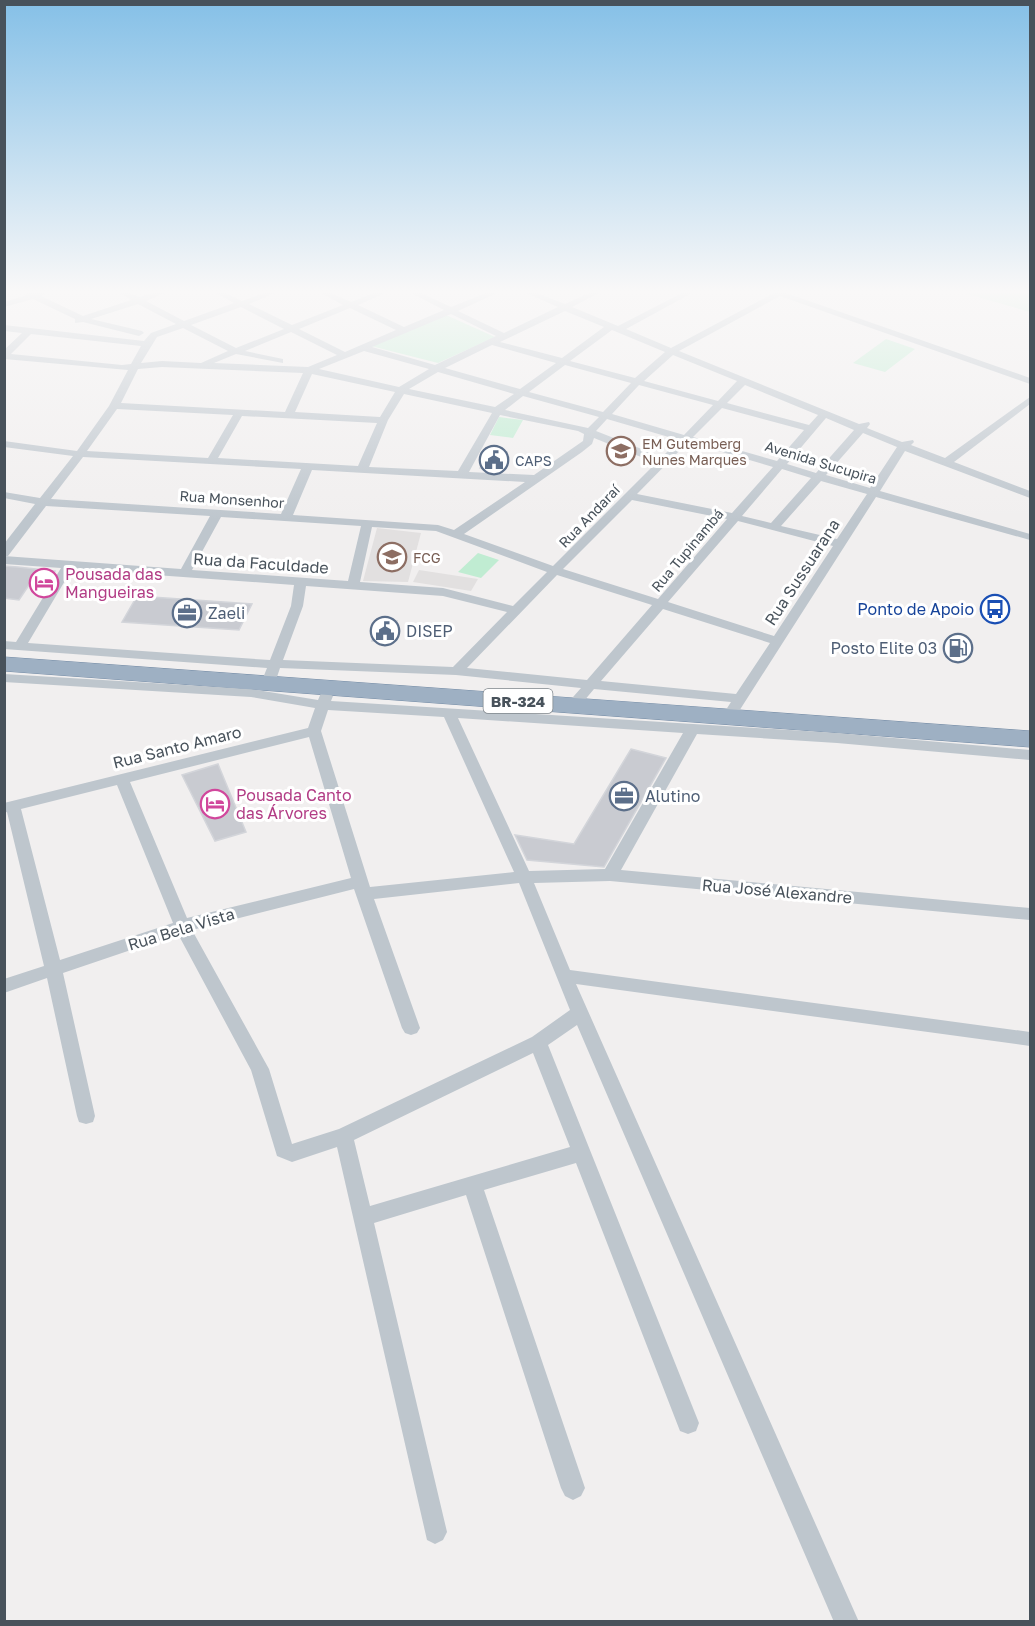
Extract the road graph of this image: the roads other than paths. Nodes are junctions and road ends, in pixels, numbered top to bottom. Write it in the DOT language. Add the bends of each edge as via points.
graph roads {
  1 [pos="135,369"];
  2 [pos="301,369"];
  3 [pos="304,369"];
  4 [pos="436,369"];
  5 [pos="445,369"];
  6 [pos="554,369"];
  7 [pos="588,369"];
  8 [pos="652,369"];
  9 [pos="721,369"];
  10 [pos="995,369"];
  11 [pos="738,376"];
  12 [pos="1030,381"];
  13 [pos="637,382"];
  14 [pos="402,389"];
  15 [pos="521,393"];
  16 [pos="1030,400"];
  17 [pos="723,405"];
  18 [pos="114,406"];
  19 [pos="498,410"];
  20 [pos="239,412"];
  21 [pos="605,414"];
  22 [pos="824,414"];
  23 [pos="289,415"];
  24 [pos="383,420"];
  25 [pos="862,426"];
  26 [pos="812,429"];
  27 [pos="590,432"];
  28 [pos="688,439"];
  29 [pos="4,444"];
  30 [pos="906,444"];
  31 [pos="79,454"];
  32 [pos="949,460"];
  33 [pos="211,461"];
  34 [pos="664,462"];
  35 [pos="780,465"];
  36 [pos="308,466"];
  37 [pos="363,468"];
  38 [pos="462,474"];
  39 [pos="819,476"];
  40 [pos="538,479"];
  41 [pos="873,493"];
  42 [pos="4,495"];
  43 [pos="1030,495"];
  44 [pos="628,496"];
  45 [pos="42,501"];
  46 [pos="217,513"];
  47 [pos="734,517"];
  48 [pos="286,518"];
  49 [pos="368,525"];
  50 [pos="774,527"];
  51 [pos="457,533"];
  52 [pos="1030,537"];
  53 [pos="841,544"];
  54 [pos="4,553"];
  55 [pos="4,560"];
  56 [pos="68,566"];
  57 [pos="556,571"];
  58 [pos="184,574"];
  59 [pos="302,582"];
  60 [pos="353,585"];
  61 [pos="661,604"];
  62 [pos="514,610"];
  63 [pos="23,641"];
  64 [pos="778,641"];
  65 [pos="4,645"];
  66 [pos="4,664"];
  67 [pos="272,668"];
  68 [pos="456,671"];
  69 [pos="4,678"];
  70 [pos="591,685"];
  71 [pos="326,696"];
  72 [pos="573,705"];
  73 [pos="734,707"];
  74 [pos="449,713"];
  75 [pos="693,728"];
  76 [pos="314,731"];
  77 [pos="1030,739"];
  78 [pos="1030,755"];
  79 [pos="122,779"];
  80 [pos="9,807"];
  81 [pos="610,875"];
  82 [pos="524,877"];
  83 [pos="362,888"];
  84 [pos="1030,914"];
  85 [pos="182,926"];
  86 [pos="54,970"];
  87 [pos="564,976"];
  88 [pos="4,986"];
  89 [pos="580,1013"];
  90 [pos="411,1028"];
  91 [pos="1030,1039"];
  92 [pos="538,1042"];
  93 [pos="86,1116"];
  94 [pos="344,1136"];
  95 [pos="582,1152"];
  96 [pos="472,1183"];
  97 [pos="363,1217"];
  98 [pos="688,1423"];
  99 [pos="573,1488"];
  100 [pos="435,1532"];
  101 [pos="847,1622"];
  1 -- 18 [label="street"];
  2 -- 3 [label="street"];
  3 -- 14 [label="street"];
  3 -- 23 [label="street"];
  4 -- 14 [label="street"];
  5 -- 15 [label="street, Avenida Sucupira"];
  6 -- 15 [label="street"];
  7 -- 13 [label="street"];
  8 -- 13 [label="street"];
  9 -- 11 [label="street"];
  10 -- 12 [label="street"];
  11 -- 17 [label="street, Rua Andaraí"];
  11 -- 22 [label="street"];
  11 -- 25 [label="street"];
  13 -- 17 [label="street"];
  13 -- 21 [label="street"];
  14 -- 19 [label="street"];
  14 -- 24 [label="street"];
  15 -- 19 [label="street"];
  15 -- 21 [label="street, Avenida Sucupira"];
  16 -- 32 [label="street"];
  17 -- 26 [label="street"];
  17 -- 28 [label="street, Rua Andaraí"];
  18 -- 20 [label="street"];
  18 -- 31 [label="street"];
  19 -- 27 [label="street"];
  19 -- 38 [label="street"];
  20 -- 23 [label="street"];
  20 -- 33 [label="street"];
  21 -- 27 [label="street"];
  21 -- 28 [label="street, Avenida Sucupira"];
  22 -- 25 [label="street"];
  22 -- 26 [label="street, Rua Tupinambá"];
  23 -- 24 [label="street"];
  24 -- 37 [label="street"];
  25 -- 30 [label="street"];
  25 -- 39 [label="street"];
  26 -- 35 [label="street, Rua Tupinambá"];
  27 -- 34 [label="street"];
  27 -- 40 [label="street" via="584,445"];
  28 -- 34 [label="street, Rua Andaraí"];
  28 -- 35 [label="street, Avenida Sucupira"];
  29 -- 31 [label="street"];
  30 -- 32 [label="street"];
  30 -- 41 [label="street, Rua Sussuarana"];
  31 -- 33 [label="street"];
  31 -- 45 [label="street"];
  32 -- 43 [label="street"];
  33 -- 36 [label="street"];
  34 -- 44 [label="street, Rua Andaraí"];
  35 -- 39 [label="street, Avenida Sucupira"];
  35 -- 47 [label="street, Rua Tupinambá"];
  36 -- 37 [label="street"];
  36 -- 48 [label="street"];
  37 -- 38 [label="street"];
  38 -- 40 [label="street"];
  39 -- 41 [label="street, Avenida Sucupira"];
  39 -- 50 [label="street"];
  40 -- 51 [label="street"];
  41 -- 52 [label="street, Avenida Sucupira"];
  41 -- 53 [label="street, Rua Sussuarana"];
  42 -- 45 [label="street, Rua Monsenhor"];
  44 -- 47 [label="street"];
  44 -- 57 [label="street, Rua Andaraí"];
  45 -- 46 [label="street, Rua Monsenhor"];
  45 -- 54 [label="street"];
  46 -- 48 [label="street, Rua Monsenhor"];
  46 -- 58 [label="street"];
  47 -- 50 [label="street"];
  47 -- 61 [label="street, Rua Tupinambá"];
  48 -- 49 [label="street, Rua Monsenhor"];
  49 -- 51 [label="street, Rua Monsenhor" via="418,525"];
  49 -- 60 [label="street"];
  50 -- 53 [label="street"];
  51 -- 57 [label="street, Rua Monsenhor"];
  53 -- 64 [label="street, Rua Sussuarana"];
  55 -- 56 [label="street, Rua da Faculdade"];
  56 -- 58 [label="street, Rua da Faculdade"];
  56 -- 63 [label="street"];
  57 -- 61 [label="street, Rua Monsenhor"];
  57 -- 62 [label="street, Rua Andaraí"];
  58 -- 59 [label="street, Rua da Faculdade"];
  59 -- 60 [label="street, Rua da Faculdade"];
  59 -- 67 [label="street" via="297,606"];
  60 -- 62 [label="street, Rua da Faculdade" via="443,592"];
  61 -- 64 [label="street, Rua Monsenhor"];
  61 -- 70 [label="street, Rua Tupinambá"];
  62 -- 68 [label="street, Rua Andaraí"];
  63 -- 65 [label="street"];
  63 -- 67 [label="street"];
  64 -- 73 [label="street, Rua Sussuarana"];
  66 -- 67 [label="highway, BR-324"];
  67 -- 68 [label="street"];
  67 -- 71 [label="highway, BR-324"];
  68 -- 70 [label="street"];
  69 -- 71 [label="street"];
  70 -- 72 [label="street, Rua Tupinambá"];
  70 -- 73 [label="street"];
  71 -- 72 [label="highway, BR-324"];
  71 -- 74 [label="street"];
  71 -- 76 [label="street"];
  72 -- 73 [label="highway, BR-324"];
  73 -- 77 [label="highway, BR-324"];
  74 -- 75 [label="street"];
  74 -- 82 [label="street"];
  75 -- 78 [label="street"];
  75 -- 81 [label="street"];
  76 -- 79 [label="street, Rua Santo Amaro"];
  76 -- 83 [label="street"];
  79 -- 80 [label="street, Rua Santo Amaro"];
  79 -- 85 [label="street"];
  80 -- 86 [label="street"];
  81 -- 82 [label="street, Rua José Alexandre"];
  81 -- 84 [label="street, Rua José Alexandre"];
  82 -- 83 [label="street, Rua Bela Vista"];
  82 -- 87 [label="street"];
  83 -- 85 [label="street, Rua Bela Vista"];
  83 -- 90 [label="street"];
  85 -- 86 [label="street, Rua Bela Vista"];
  85 -- 94 [label="street" via="261,1069 284,1150 292,1153"];
  86 -- 88 [label="street, Rua Bela Vista"];
  86 -- 93 [label="street"];
  87 -- 89 [label="street"];
  87 -- 91 [label="street"];
  89 -- 92 [label="street"];
  89 -- 101 [label="street"];
  92 -- 94 [label="street"];
  92 -- 95 [label="street"];
  94 -- 97 [label="street"];
  95 -- 96 [label="street"];
  95 -- 98 [label="street"];
  96 -- 97 [label="street"];
  96 -- 99 [label="street"];
  97 -- 100 [label="street"];
}
